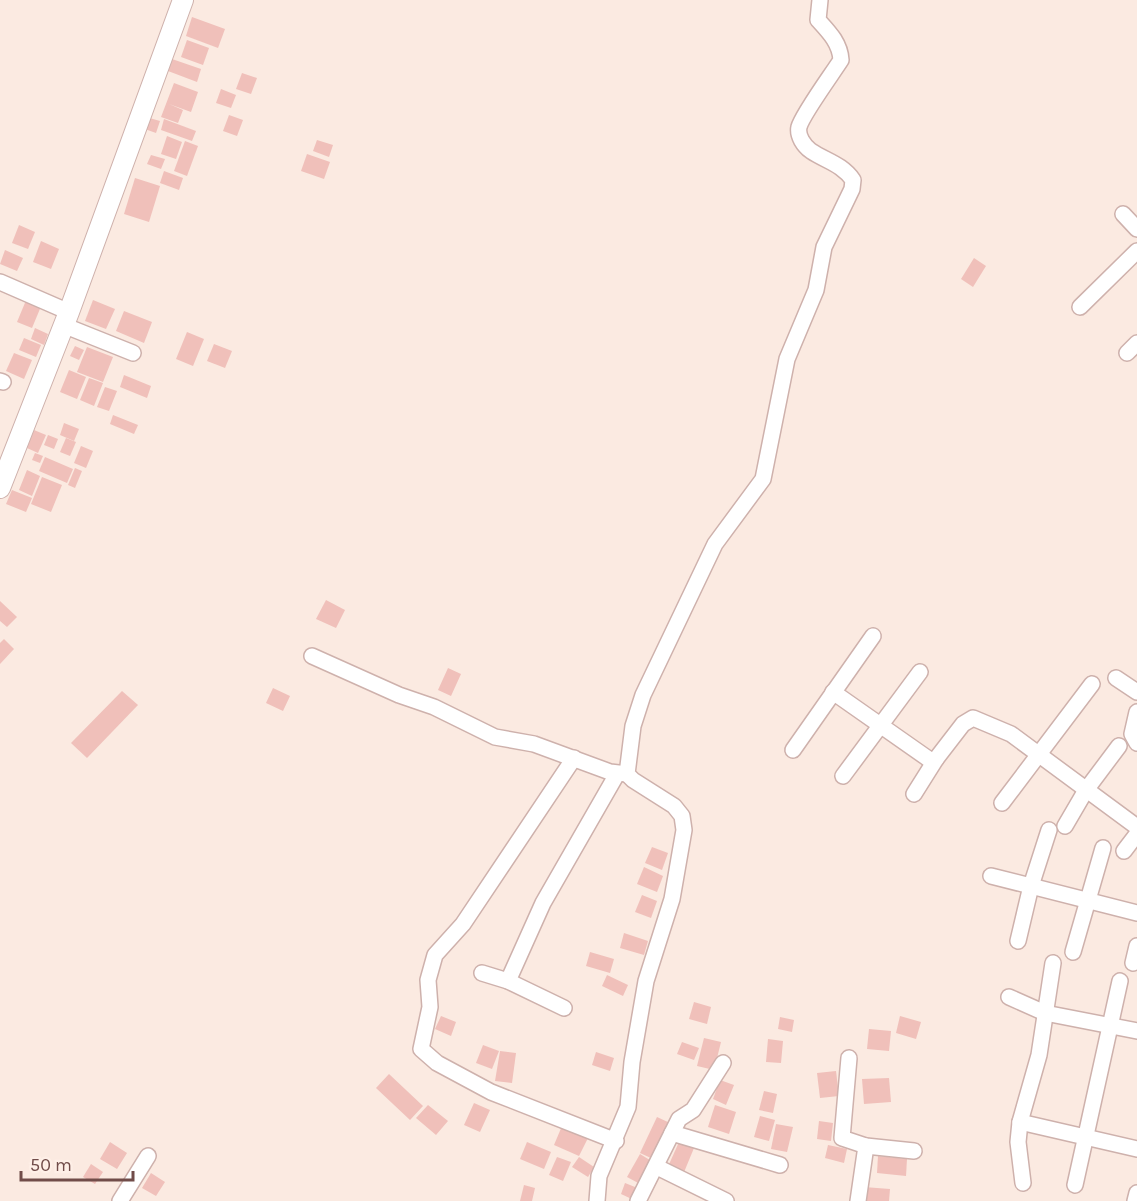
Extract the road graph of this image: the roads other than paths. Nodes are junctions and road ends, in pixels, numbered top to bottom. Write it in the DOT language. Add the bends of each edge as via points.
graph roads {
  1 [pos="183,0"];
  2 [pos="820,0"];
  3 [pos="1123,214"];
  4 [pos="1137,230"];
  5 [pos="1137,251"];
  6 [pos="0,282"];
  7 [pos="1080,308"];
  8 [pos="66,319"];
  9 [pos="134,353"];
  10 [pos="0,488"];
  11 [pos="873,636"];
  12 [pos="312,656"];
  13 [pos="920,672"];
  14 [pos="1116,678"];
  15 [pos="1092,684"];
  16 [pos="833,692"];
  17 [pos="1137,692"];
  18 [pos="1137,712"];
  19 [pos="880,725"];
  20 [pos="1137,743"];
  21 [pos="1119,746"];
  22 [pos="793,750"];
  23 [pos="1039,755"];
  24 [pos="574,758"];
  25 [pos="936,759"];
  26 [pos="622,774"];
  27 [pos="843,776"];
  28 [pos="1086,790"];
  29 [pos="914,794"];
  30 [pos="1002,804"];
  31 [pos="1065,826"];
  32 [pos="1137,827"];
  33 [pos="1049,830"];
  34 [pos="1137,834"];
  35 [pos="1103,848"];
  36 [pos="1124,851"];
  37 [pos="991,876"];
  38 [pos="1031,886"];
  39 [pos="1088,901"];
  40 [pos="1137,913"];
  41 [pos="1018,941"];
  42 [pos="1137,945"];
  43 [pos="1073,952"];
  44 [pos="1053,963"];
  45 [pos="1132,963"];
  46 [pos="482,973"];
  47 [pos="508,981"];
  48 [pos="1120,981"];
  49 [pos="1009,997"];
  50 [pos="564,1008"];
  51 [pos="1045,1013"];
  52 [pos="1111,1025"];
  53 [pos="1137,1031"];
  54 [pos="849,1058"];
  55 [pos="723,1063"];
  56 [pos="1020,1122"];
  57 [pos="672,1133"];
  58 [pos="1086,1137"];
  59 [pos="616,1141"];
  60 [pos="866,1146"];
  61 [pos="1137,1149"];
  62 [pos="914,1151"];
  63 [pos="148,1156"];
  64 [pos="780,1165"];
  65 [pos="657,1167"];
  66 [pos="1023,1183"];
  67 [pos="1075,1185"];
  68 [pos="1137,1192"];
  69 [pos="120,1201"];
  70 [pos="597,1201"];
  71 [pos="638,1201"];
  72 [pos="726,1201"];
  73 [pos="858,1201"];
  74 [pos="1135,1201"];
  1 -- 8 [label="street"];
  2 -- 26 [label="street" via="819,20 833,37 841,60 798,130 809,150 846,171 852,189 824,247 816,290 787,358 763,479 715,544 643,695"];
  3 -- 4 [label="street"];
  5 -- 7 [label="street"];
  6 -- 8 [label="street"];
  8 -- 9 [label="street"];
  8 -- 10 [label="street"];
  11 -- 16 [label="street"];
  12 -- 24 [label="street" via="495,737 534,744"];
  13 -- 19 [label="street"];
  14 -- 17 [label="street"];
  15 -- 23 [label="street"];
  16 -- 19 [label="street"];
  16 -- 22 [label="street"];
  18 -- 20 [label="street" via="1132,734"];
  19 -- 25 [label="street" via="927,758"];
  19 -- 27 [label="street"];
  21 -- 28 [label="street"];
  23 -- 25 [label="street" via="1011,734 973,718 963,724"];
  23 -- 28 [label="street"];
  23 -- 30 [label="street"];
  24 -- 26 [label="street"];
  24 -- 59 [label="street" via="463,924 435,955 428,980 430,1007 421,1049 437,1064 491,1092"];
  25 -- 29 [label="street"];
  26 -- 47 [label="street" via="543,903"];
  26 -- 59 [label="street" via="674,806 682,816 684,830 672,899 646,981 628,1107"];
  28 -- 31 [label="street"];
  28 -- 32 [label="street"];
  33 -- 38 [label="street"];
  34 -- 36 [label="street"];
  35 -- 39 [label="street"];
  37 -- 38 [label="street"];
  38 -- 39 [label="street"];
  38 -- 41 [label="street"];
  39 -- 40 [label="street"];
  39 -- 43 [label="street"];
  42 -- 45 [label="street"];
  44 -- 51 [label="street"];
  46 -- 47 [label="street"];
  47 -- 50 [label="street"];
  48 -- 52 [label="street"];
  49 -- 51 [label="street"];
  51 -- 52 [label="street"];
  51 -- 56 [label="street"];
  52 -- 53 [label="street"];
  52 -- 58 [label="street"];
  54 -- 60 [label="street" via="842,1138"];
  55 -- 57 [label="street" via="693,1110 679,1119"];
  56 -- 58 [label="street"];
  56 -- 66 [label="street" via="1017,1142"];
  57 -- 64 [label="street"];
  57 -- 65 [label="street"];
  58 -- 61 [label="street"];
  58 -- 67 [label="street"];
  59 -- 70 [label="street" via="599,1176"];
  60 -- 62 [label="street"];
  60 -- 73 [label="street"];
  63 -- 69 [label="street"];
  65 -- 71 [label="street"];
  65 -- 72 [label="street"];
  68 -- 74 [label="street"];
}
